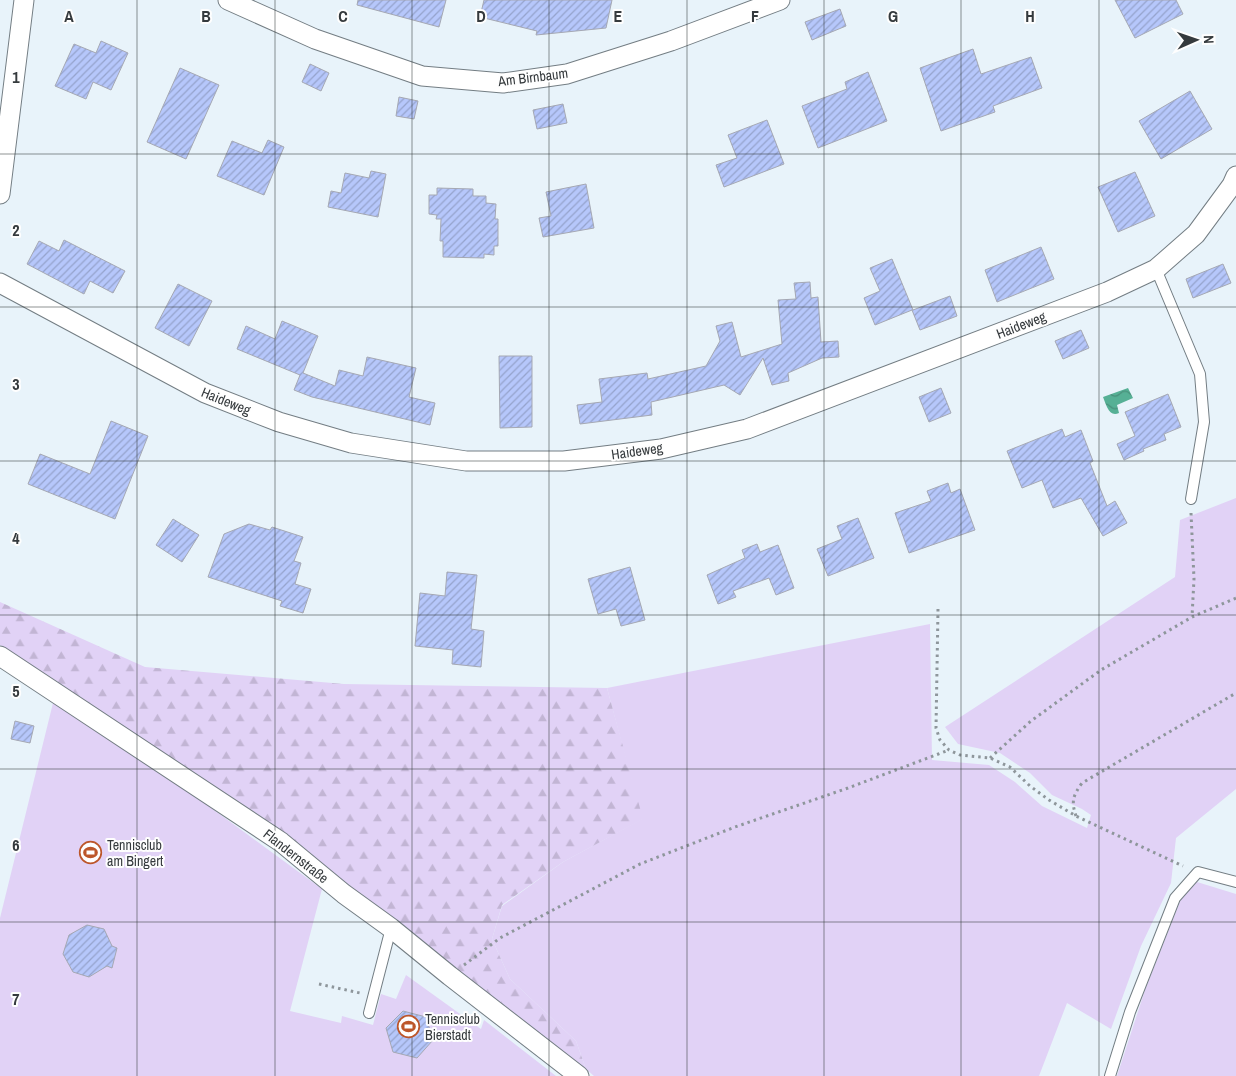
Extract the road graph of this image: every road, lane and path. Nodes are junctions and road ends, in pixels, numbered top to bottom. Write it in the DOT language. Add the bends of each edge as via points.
graph roads {
  1 [pos="24,0"];
  2 [pos="228,0"];
  3 [pos="780,0"];
  4 [pos="1236,176"];
  5 [pos="0,194"];
  6 [pos="1156,269"];
  7 [pos="0,283"];
  8 [pos="1191,499"];
  9 [pos="1236,598"];
  10 [pos="938,609"];
  11 [pos="1192,617"];
  12 [pos="0,656"];
  13 [pos="1236,693"];
  14 [pos="948,750"];
  15 [pos="990,758"];
  16 [pos="1076,816"];
  17 [pos="1198,872"];
  18 [pos="1236,882"];
  19 [pos="391,928"];
  20 [pos="450,976"];
  21 [pos="319,984"];
  22 [pos="373,996"];
  23 [pos="369,1013"];
  24 [pos="579,1076"];
  25 [pos="1110,1076"];
  1 -- 5 [label="street"];
  2 -- 3 [label="street, Am Birnbaum" via="315,39 422,76 504,83 567,74 671,41"];
  4 -- 6 [label="street, Haideweg" via="1196,234"];
  6 -- 7 [label="street, Haideweg" via="1107,292 747,429 661,449 564,461 466,461 351,443 279,422 205,393"];
  6 -- 8 [label="lane" via="1200,374 1204,422"];
  8 -- 11 [label="path"];
  9 -- 11 [label="path"];
  10 -- 14 [label="path" via="936,728"];
  11 -- 15 [label="path" via="1101,670 1031,721"];
  12 -- 19 [label="street, Flandernstraße" via="281,842"];
  13 -- 16 [label="path" via="1082,783 1075,794"];
  14 -- 15 [label="path" via="960,755"];
  14 -- 20 [label="path" via="640,864 500,938"];
  15 -- 16 [label="path" via="1010,767 1030,786"];
  16 -- 17 [label="path"];
  17 -- 18 [label="lane"];
  17 -- 25 [label="lane" via="1175,898 1130,1012"];
  19 -- 20 [label="street, Flandernstraße"];
  19 -- 22 [label="lane"];
  20 -- 24 [label="street, Flandernstraße"];
  21 -- 22 [label="path"];
  22 -- 23 [label="lane"];
}
